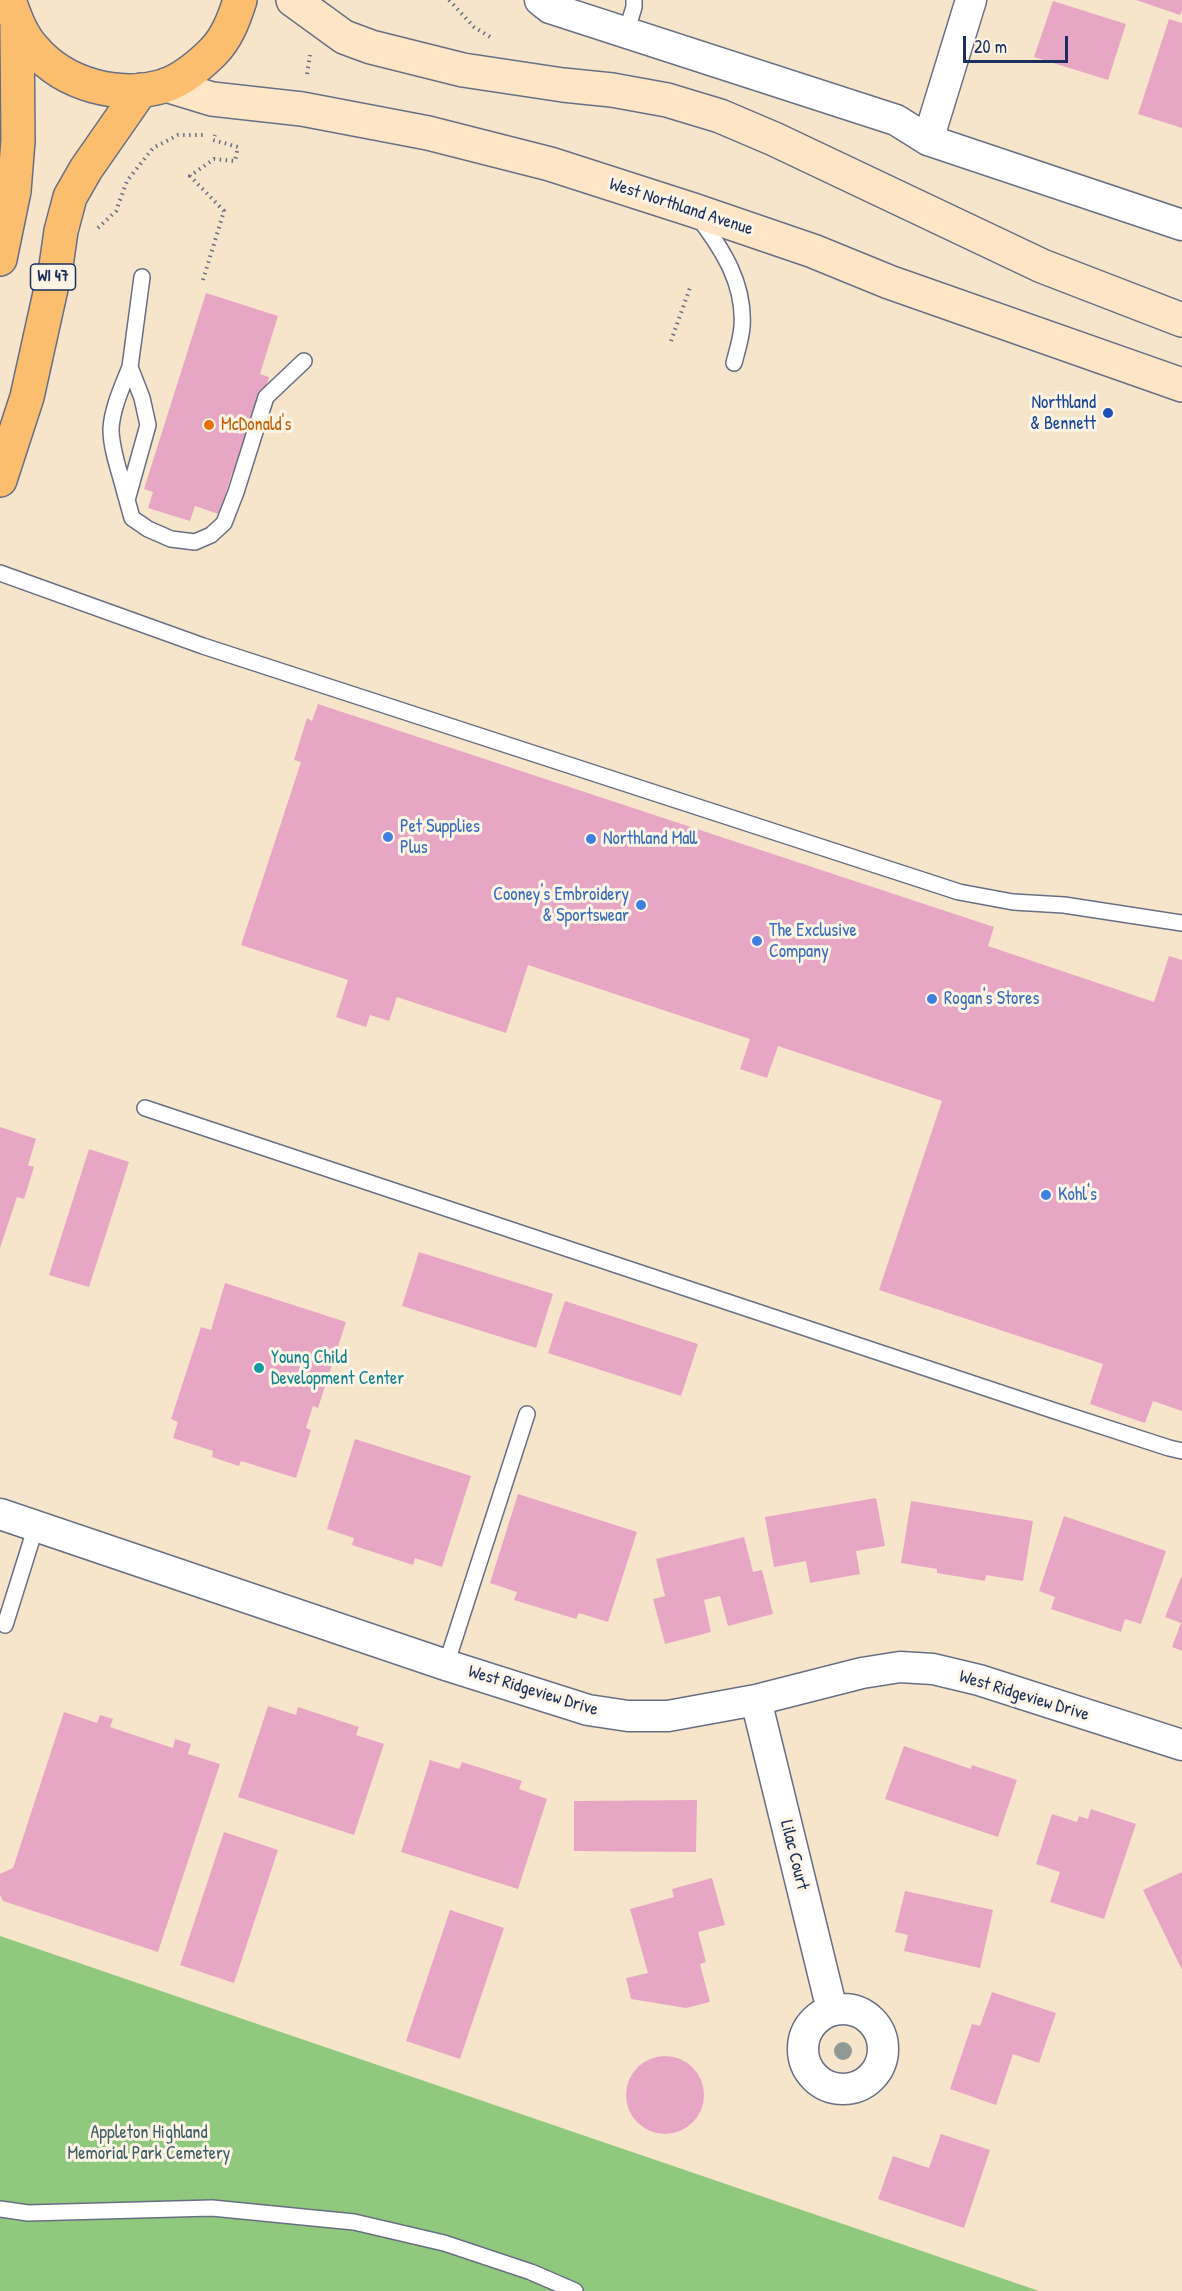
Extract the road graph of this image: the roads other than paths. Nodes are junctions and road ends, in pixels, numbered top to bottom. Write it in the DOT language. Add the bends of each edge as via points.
graph roads {
  1 [pos="240,0"];
  2 [pos="293,0"];
  3 [pos="540,0"];
  4 [pos="634,0"];
  5 [pos="971,0"];
  6 [pos="13,12"];
  7 [pos="626,33"];
  8 [pos="153,88"];
  9 [pos="928,140"];
  10 [pos="693,210"];
  11 [pos="1182,225"];
  12 [pos="0,259"];
  13 [pos="142,277"];
  14 [pos="1182,320"];
  15 [pos="304,361"];
  16 [pos="734,363"];
  17 [pos="130,367"];
  18 [pos="1182,385"];
  19 [pos="0,480"];
  20 [pos="127,500"];
  21 [pos="0,573"];
  22 [pos="1182,923"];
  23 [pos="145,1108"];
  24 [pos="527,1414"];
  25 [pos="1182,1451"];
  26 [pos="0,1514"];
  27 [pos="36,1526"];
  28 [pos="5,1625"];
  29 [pos="446,1665"];
  30 [pos="756,1700"];
  31 [pos="1182,1745"];
  32 [pos="832,2010"];
  33 [pos="0,2209"];
  34 [pos="575,2291"];
  1 -- 8 [label="main road" via="232,24 214,51 189,72"];
  2 -- 14 [label="main road" via="344,37 371,47 463,70 667,100 720,116 1042,266"];
  3 -- 7 [label="street" via="550,8"];
  4 -- 7 [label="lane"];
  5 -- 9 [label="street"];
  6 -- 8 [label="main road" via="33,48 55,69 82,83 111,90"];
  6 -- 12 [label="main road" via="18,141 14,191"];
  7 -- 9 [label="street" via="896,120"];
  8 -- 10 [label="main road, West Northland Avenue" via="302,109 428,133 550,164"];
  8 -- 19 [label="main road, WI 47" via="86,169 70,197 27,397"];
  9 -- 11 [label="street"];
  10 -- 16 [label="lane" via="733,270 740,296 742,326"];
  10 -- 18 [label="main road, West Northland Avenue"];
  13 -- 17 [label="lane"];
  15 -- 20 [label="lane" via="266,397 224,523 211,535 195,542 171,539 132,518"];
  17 -- 20 [label="lane" via="111,427"];
  17 -- 20 [label="lane" via="148,424"];
  21 -- 22 [label="lane" via="203,646 959,892"];
  23 -- 25 [label="lane"];
  24 -- 29 [label="lane"];
  26 -- 27 [label="street, West Ridgeview Drive"];
  27 -- 28 [label="lane"];
  27 -- 29 [label="street, West Ridgeview Drive"];
  29 -- 30 [label="street, West Ridgeview Drive" via="588,1710 628,1716 668,1716"];
  30 -- 31 [label="street, West Ridgeview Drive" via="862,1673 900,1667 933,1669"];
  30 -- 32 [label="street, Lilac Court"];
  33 -- 34 [label="lane" via="28,2212 212,2208 354,2222 444,2243"];
}
